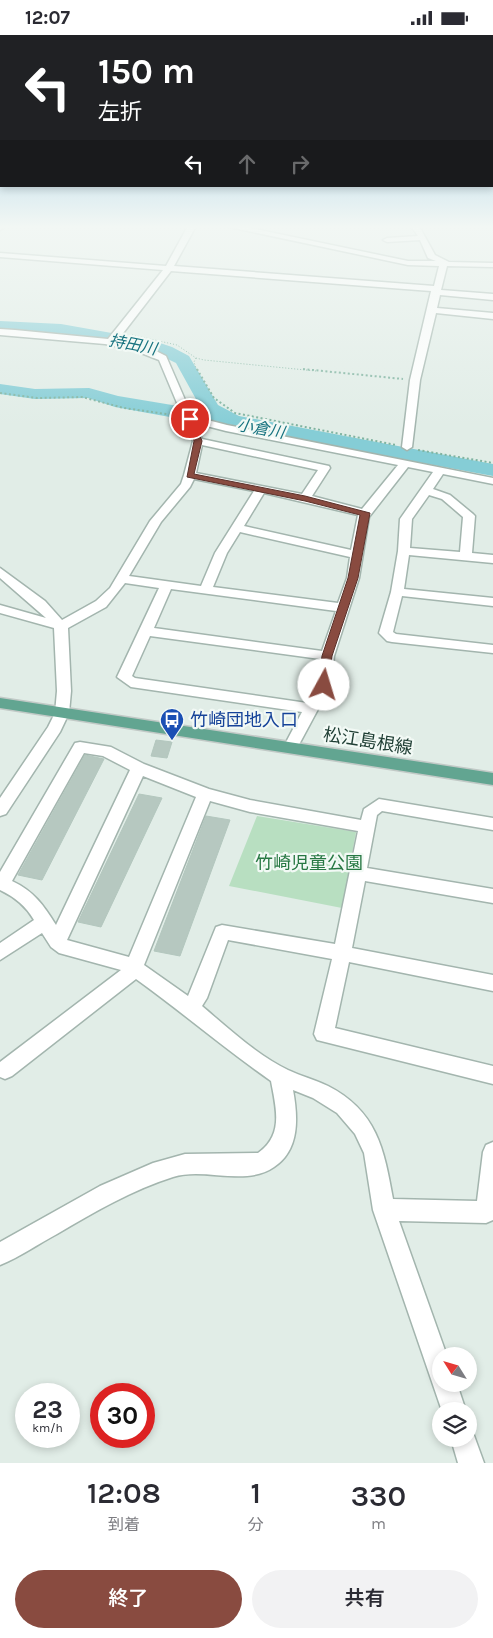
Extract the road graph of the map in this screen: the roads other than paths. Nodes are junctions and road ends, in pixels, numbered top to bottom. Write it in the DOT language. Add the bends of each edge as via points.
graph roads {
  1 [pos="149,293"];
  2 [pos="435,293"];
  3 [pos="457,293"];
  4 [pos="493,297"];
  5 [pos="431,311"];
  6 [pos="493,316"];
  7 [pos="0,332"];
  8 [pos="110,344"];
  9 [pos="188,415"];
  10 [pos="198,441"];
  11 [pos="407,447"];
  12 [pos="405,464"];
  13 [pos="440,471"];
  14 [pos="190,475"];
  15 [pos="493,481"];
  16 [pos="261,489"];
  17 [pos="426,490"];
  18 [pos="305,498"];
  19 [pos="365,513"];
  20 [pos="236,529"];
  21 [pos="404,551"];
  22 [pos="357,555"];
  23 [pos="466,557"];
  24 [pos="493,559"];
  25 [pos="0,572"];
  26 [pos="122,579"];
  27 [pos="167,585"];
  28 [pos="206,590"];
  29 [pos="397,592"];
  30 [pos="493,602"];
  31 [pos="343,608"];
  32 [pos="0,609"];
  33 [pos="61,626"];
  34 [pos="146,631"];
  35 [pos="493,649"];
  36 [pos="327,656"];
  37 [pos="0,703"];
  38 [pos="309,708"];
  39 [pos="62,713"];
  40 [pos="290,748"];
  41 [pos="139,769"];
  42 [pos="493,779"];
  43 [pos="205,794"];
  44 [pos="0,810"];
  45 [pos="493,824"];
  46 [pos="367,827"];
  47 [pos="358,873"];
  48 [pos="1,883"];
  49 [pos="493,896"];
  50 [pos="45,922"];
  51 [pos="57,942"];
  52 [pos="0,953"];
  53 [pos="342,953"];
  54 [pos="134,968"];
  55 [pos="493,983"];
  56 [pos="189,1007"];
  57 [pos="5,1070"];
  58 [pos="493,1075"];
  59 [pos="280,1076"];
  60 [pos="493,1152"];
  61 [pos="384,1210"];
  62 [pos="0,1254"];
  63 [pos="432,1348"];
  64 [pos="465,1447"];
  65 [pos="470,1463"];
  1 -- 8 [label="street"];
  2 -- 5 [label="street"];
  3 -- 4 [label="street"];
  5 -- 6 [label="street"];
  5 -- 11 [label="street" via="415,380"];
  7 -- 8 [label="street" via="46,334"];
  8 -- 9 [label="street" via="150,351 163,358"];
  9 -- 10 [label="street"];
  9 -- 12 [label="street"];
  10 -- 14 [label="street"];
  10 -- 18 [label="street" via="325,468"];
  12 -- 13 [label="street"];
  12 -- 19 [label="street"];
  13 -- 15 [label="street"];
  13 -- 17 [label="street"];
  14 -- 16 [label="street"];
  14 -- 26 [label="street" via="186,485 156,521"];
  16 -- 18 [label="street"];
  16 -- 20 [label="street"];
  17 -- 21 [label="street" via="406,519"];
  17 -- 23 [label="street" via="446,497 469,516"];
  18 -- 19 [label="street"];
  19 -- 22 [label="street"];
  20 -- 22 [label="street"];
  20 -- 28 [label="street" via="221,553"];
  21 -- 23 [label="street"];
  21 -- 29 [label="street"];
  22 -- 31 [label="street"];
  23 -- 24 [label="street"];
  25 -- 33 [label="street" via="40,604"];
  26 -- 27 [label="street"];
  26 -- 33 [label="street" via="101,603"];
  27 -- 28 [label="street"];
  27 -- 34 [label="street"];
  28 -- 31 [label="street"];
  29 -- 30 [label="street"];
  29 -- 35 [label="street" via="386,633 392,638"];
  31 -- 36 [label="street"];
  32 -- 33 [label="street"];
  33 -- 39 [label="street"];
  34 -- 36 [label="street"];
  34 -- 38 [label="street" via="124,677 131,682"];
  36 -- 38 [label="street" via="324,685"];
  37 -- 39 [label="main road, 松江島根線"];
  38 -- 40 [label="street"];
  39 -- 40 [label="main road, 松江島根線"];
  39 -- 44 [label="street"];
  40 -- 42 [label="main road, 松江島根線"];
  41 -- 43 [label="street"];
  41 -- 48 [label="street" via="106,751 80,747"];
  41 -- 51 [label="street"];
  43 -- 46 [label="street" via="250,806"];
  43 -- 54 [label="street"];
  45 -- 46 [label="street" via="380,805 370,813"];
  46 -- 47 [label="street"];
  47 -- 49 [label="street"];
  47 -- 53 [label="street"];
  48 -- 50 [label="street" via="26,898"];
  50 -- 51 [label="street"];
  50 -- 52 [label="street"];
  51 -- 54 [label="street" via="74,951 117,960"];
  53 -- 55 [label="street"];
  53 -- 56 [label="street" via="222,931 198,997"];
  53 -- 58 [label="street" via="324,1034"];
  54 -- 56 [label="street"];
  54 -- 57 [label="street"];
  56 -- 59 [label="street" via="229,1041"];
  59 -- 61 [label="street" via="344,1105 363,1127 374,1153"];
  59 -- 62 [label="street" via="289,1122 282,1145 265,1161 228,1166 178,1165 121,1187"];
  60 -- 61 [label="street" via="486,1213"];
  61 -- 63 [label="street"];
  64 -- 65 [label="street"];
}
